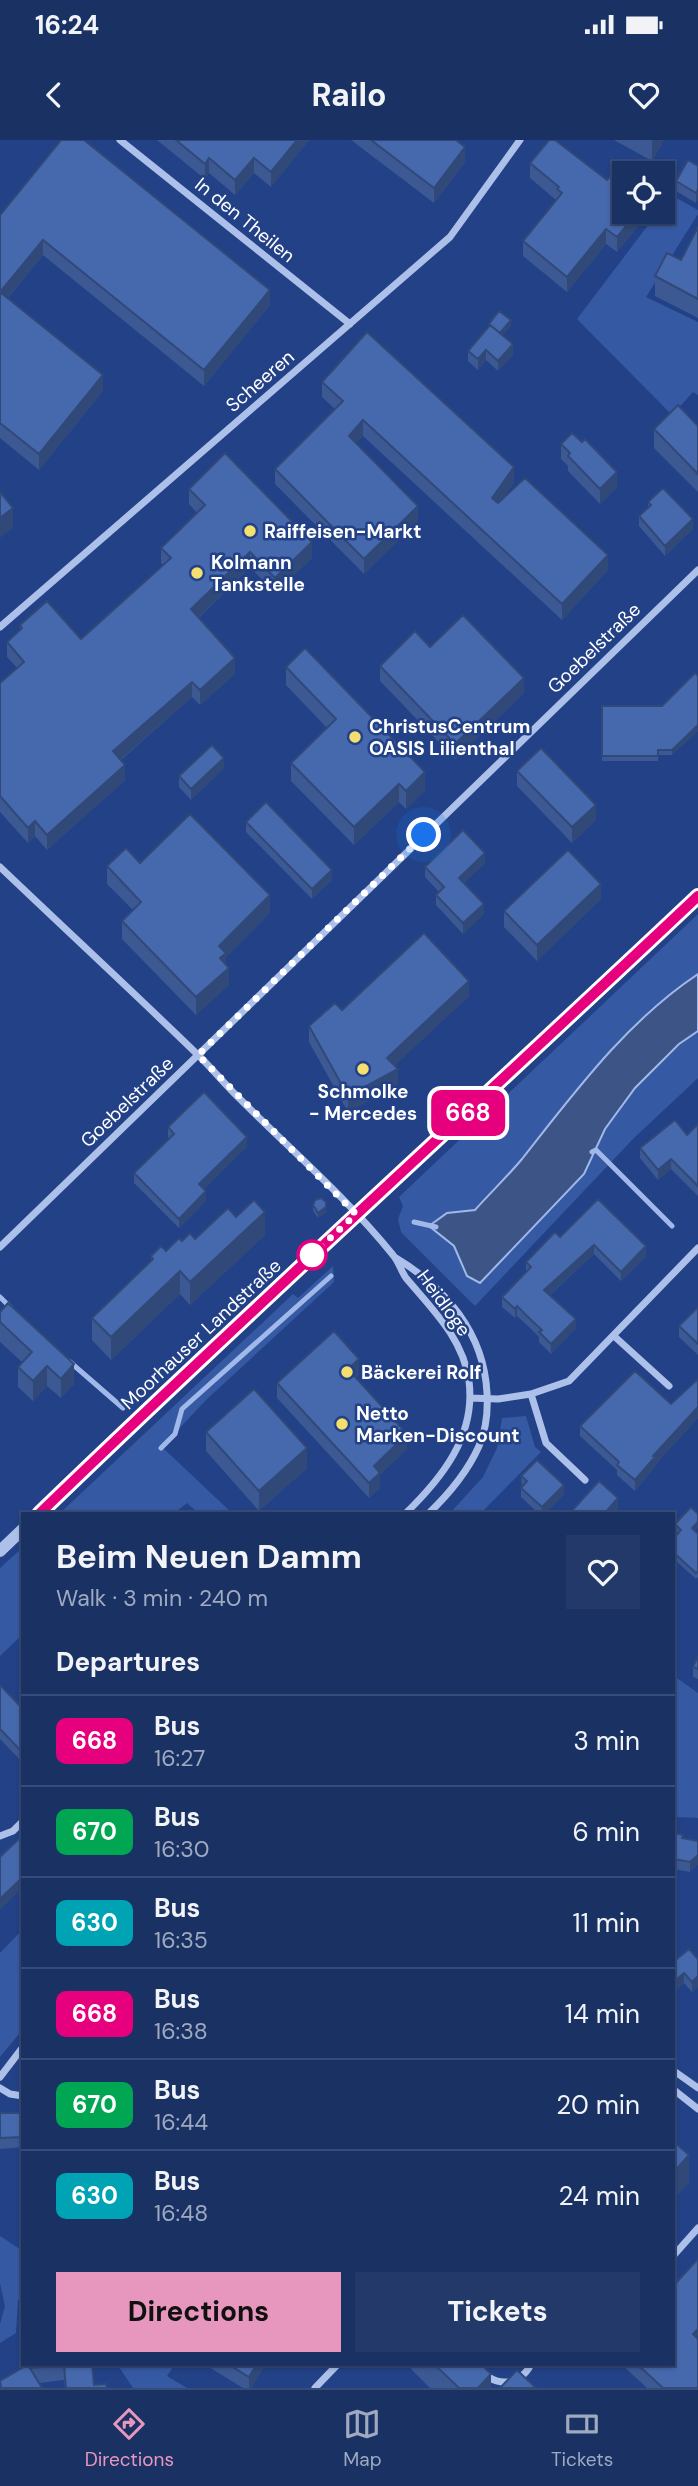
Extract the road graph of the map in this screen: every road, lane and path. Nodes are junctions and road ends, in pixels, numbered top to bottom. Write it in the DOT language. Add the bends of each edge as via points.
graph roads {
  1 [pos="120,140"];
  2 [pos="520,140"];
  3 [pos="349,324"];
  4 [pos="698,570"];
  5 [pos="0,627"];
  6 [pos="0,867"];
  7 [pos="698,896"];
  8 [pos="198,1055"];
  9 [pos="356,1214"];
  10 [pos="0,1247"];
  11 [pos="698,1248"];
  12 [pos="395,1257"];
  13 [pos="614,1336"];
  14 [pos="669,1386"];
  15 [pos="531,1395"];
  16 [pos="470,1398"];
  17 [pos="487,1398"];
  18 [pos="585,1480"];
  19 [pos="41,1512"];
  20 [pos="407,1512"];
  21 [pos="430,1512"];
  22 [pos="21,1531"];
  23 [pos="0,1550"];
  24 [pos="21,1823"];
  25 [pos="0,1836"];
  26 [pos="19,2059"];
  27 [pos="675,2072"];
  28 [pos="0,2077"];
  29 [pos="0,2088"];
  30 [pos="698,2088"];
  31 [pos="675,2091"];
  32 [pos="21,2096"];
  33 [pos="698,2109"];
  34 [pos="698,2228"];
  35 [pos="675,2254"];
  36 [pos="336,2366"];
  37 [pos="480,2366"];
  38 [pos="530,2366"];
  39 [pos="315,2388"];
  1 -- 3 [label="street, In den Theilen"];
  2 -- 3 [label="street, Scheeren" via="450,237"];
  3 -- 5 [label="street, Scheeren"];
  4 -- 8 [label="street, Goebelstraße"];
  6 -- 8 [label="street, Heidloge"];
  7 -- 9 [label="street, Moorhauser Landstraße"];
  8 -- 9 [label="street, Heidloge"];
  8 -- 10 [label="street, Goebelstraße"];
  9 -- 12 [label="street, Heidloge"];
  9 -- 19 [label="street, Moorhauser Landstraße"];
  11 -- 13 [label="street"];
  12 -- 16 [label="street, Heidloge" via="454,1339 466,1369"];
  12 -- 17 [label="street, Heidloge" via="412,1267 461,1315 481,1352"];
  13 -- 14 [label="street"];
  13 -- 15 [label="street" via="569,1381"];
  15 -- 17 [label="street"];
  15 -- 18 [label="street" via="546,1443"];
  16 -- 17 [label="street"];
  16 -- 20 [label="street, Heidloge" via="463,1437 452,1460"];
  17 -- 21 [label="street, Heidloge" via="475,1454 455,1486"];
  22 -- 23 [label="street"];
  24 -- 25 [label="street"];
  26 -- 28 [label="street"];
  27 -- 30 [label="street"];
  29 -- 32 [label="street"];
  31 -- 33 [label="street"];
  34 -- 35 [label="street"];
  36 -- 39 [label="street"];
  37 -- 38 [label="street" via="491,2379 505,2383 520,2379"];
}
